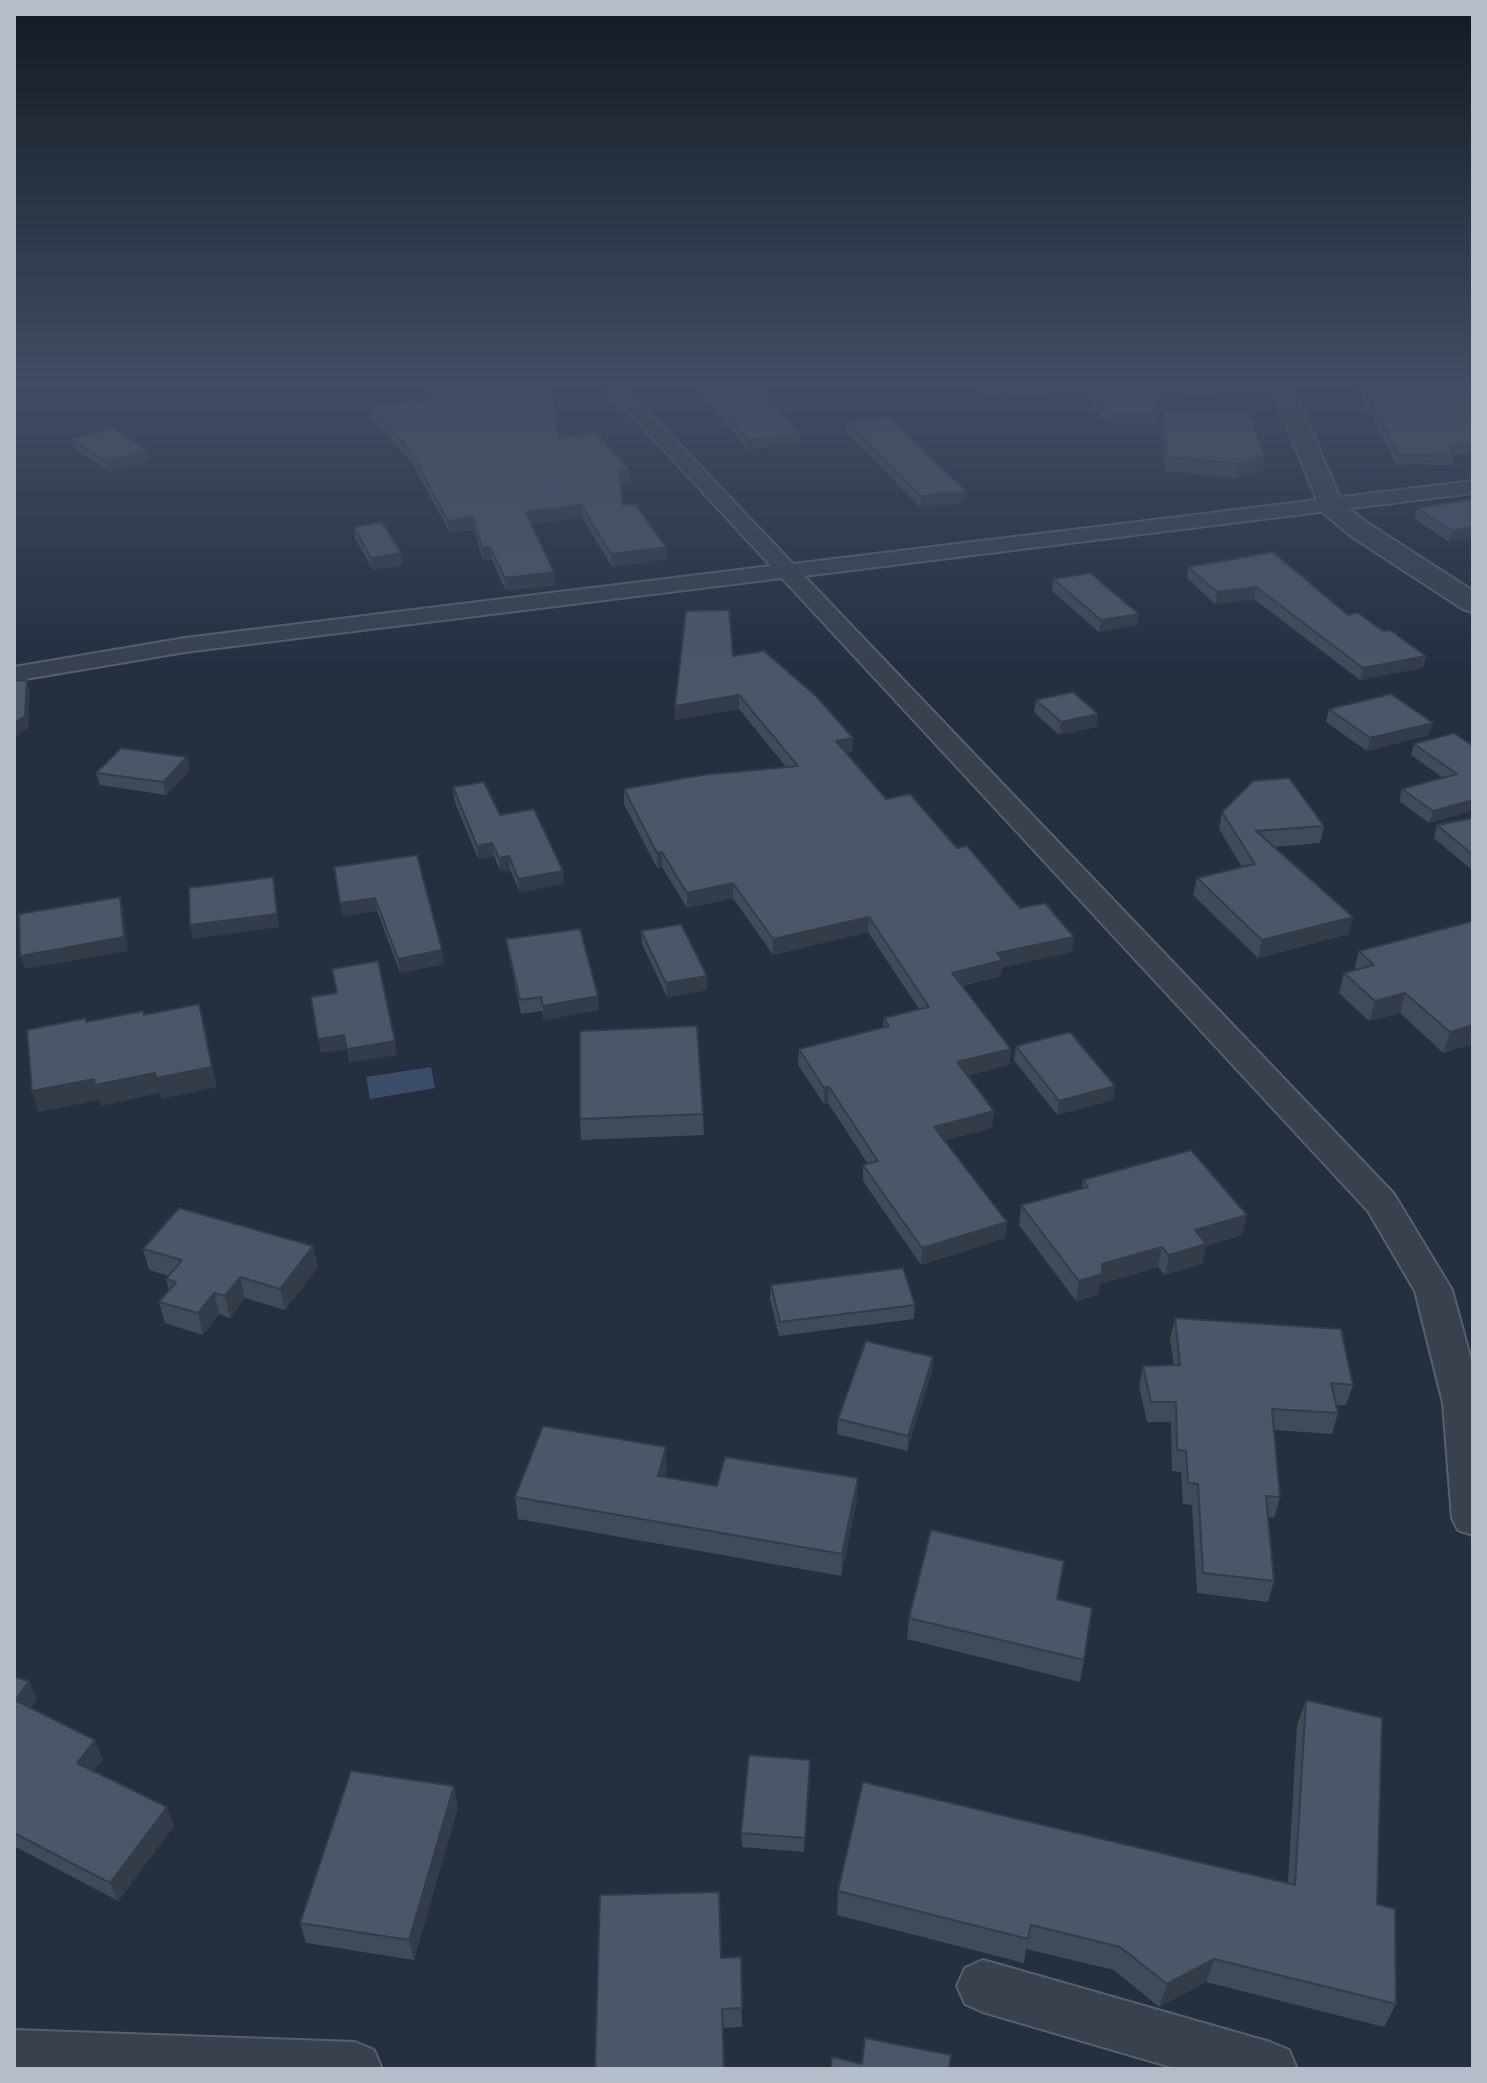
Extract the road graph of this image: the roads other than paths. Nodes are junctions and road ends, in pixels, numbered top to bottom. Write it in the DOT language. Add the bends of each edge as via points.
graph roads {
  1 [pos="704,480"];
  2 [pos="1320,480"];
  3 [pos="1473,487"];
  4 [pos="1331,507"];
  5 [pos="789,570"];
  6 [pos="1473,603"];
  7 [pos="14,674"];
  8 [pos="1473,1518"];
  9 [pos="983,1986"];
  10 [pos="14,2057"];
  11 [pos="355,2069"];
  12 [pos="1270,2069"];
  1 -- 5 [label="street"];
  2 -- 4 [label="street"];
  3 -- 4 [label="street"];
  4 -- 5 [label="street"];
  4 -- 6 [label="street"];
  5 -- 7 [label="street" via="185,645"];
  5 -- 8 [label="street" via="1381,1203 1433,1290 1463,1403"];
  9 -- 12 [label="street"];
  10 -- 11 [label="street"];
}
